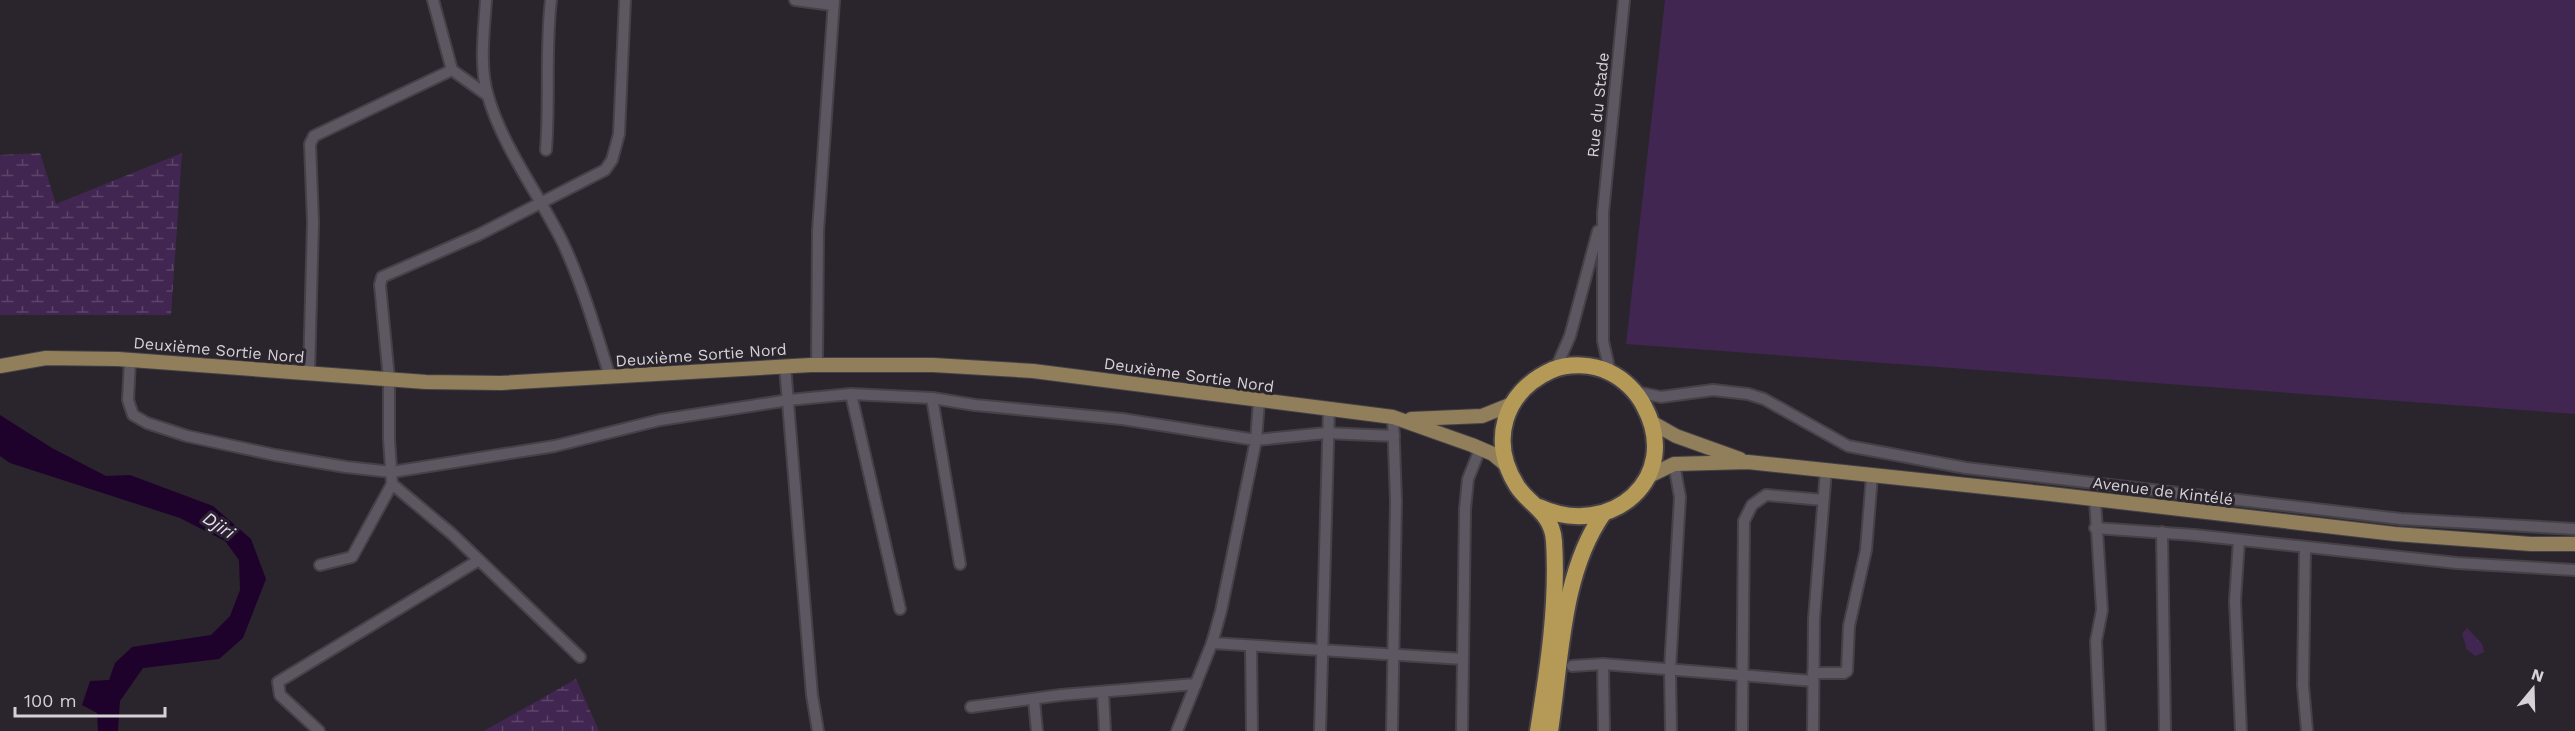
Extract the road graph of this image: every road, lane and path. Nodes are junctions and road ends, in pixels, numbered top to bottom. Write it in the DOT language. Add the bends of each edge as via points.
graph roads {
  1 [pos="434,0"];
  2 [pos="486,0"];
  3 [pos="551,0"];
  4 [pos="626,0"];
  5 [pos="795,0"];
  6 [pos="1624,0"];
  7 [pos="833,2"];
  8 [pos="452,70"];
  9 [pos="487,95"];
  10 [pos="546,150"];
  11 [pos="541,204"];
  12 [pos="1603,213"];
  13 [pos="130,360"];
  14 [pos="817,365"];
  15 [pos="0,366"];
  16 [pos="785,366"];
  17 [pos="1556,369"];
  18 [pos="1610,372"];
  19 [pos="309,374"];
  20 [pos="610,377"];
  21 [pos="389,380"];
  22 [pos="1637,392"];
  23 [pos="851,394"];
  24 [pos="932,398"];
  25 [pos="789,400"];
  26 [pos="1259,401"];
  27 [pos="1512,404"];
  28 [pos="1329,408"];
  29 [pos="1398,418"];
  30 [pos="1653,423"];
  31 [pos="1326,433"];
  32 [pos="1394,436"];
  33 [pos="1256,440"];
  34 [pos="1480,448"];
  35 [pos="1748,462"];
  36 [pos="1505,464"];
  37 [pos="1674,464"];
  38 [pos="1826,470"];
  39 [pos="392,472"];
  40 [pos="1872,475"];
  41 [pos="1647,477"];
  42 [pos="392,484"];
  43 [pos="2095,499"];
  44 [pos="1823,500"];
  45 [pos="1539,507"];
  46 [pos="1603,514"];
  47 [pos="2096,528"];
  48 [pos="2575,529"];
  49 [pos="2162,532"];
  50 [pos="2239,540"];
  51 [pos="2575,544"];
  52 [pos="2305,547"];
  53 [pos="479,560"];
  54 [pos="960,564"];
  55 [pos="320,565"];
  56 [pos="2575,570"];
  57 [pos="900,609"];
  58 [pos="1212,643"];
  59 [pos="1251,646"];
  60 [pos="1321,650"];
  61 [pos="1392,654"];
  62 [pos="580,657"];
  63 [pos="1463,659"];
  64 [pos="1603,664"];
  65 [pos="1572,666"];
  66 [pos="1670,669"];
  67 [pos="1742,677"];
  68 [pos="1813,677"];
  69 [pos="1196,684"];
  70 [pos="1102,693"];
  71 [pos="1034,700"];
  72 [pos="971,707"];
  73 [pos="319,731"];
  74 [pos="818,731"];
  75 [pos="1037,731"];
  76 [pos="1105,731"];
  77 [pos="1177,731"];
  78 [pos="1252,731"];
  79 [pos="1320,731"];
  80 [pos="1392,731"];
  81 [pos="1462,731"];
  82 [pos="1538,731"];
  83 [pos="1550,731"];
  84 [pos="1604,731"];
  85 [pos="1671,731"];
  86 [pos="1742,731"];
  87 [pos="1812,731"];
  88 [pos="2100,731"];
  89 [pos="2166,731"];
  90 [pos="2241,731"];
  91 [pos="2307,731"];
  1 -- 8 [label="street"];
  2 -- 9 [label="street"];
  3 -- 10 [label="street"];
  4 -- 11 [label="street" via="619,134 612,160 597,176"];
  5 -- 7 [label="street"];
  6 -- 12 [label="street, Rue du Stade"];
  7 -- 14 [label="street" via="818,231"];
  8 -- 9 [label="street"];
  8 -- 19 [label="street" via="314,136 310,144 313,222"];
  9 -- 11 [label="street"];
  11 -- 20 [label="street" via="580,284"];
  11 -- 21 [label="street" via="382,277"];
  12 -- 17 [label="street, Rue du Stade" via="1582,297"];
  12 -- 18 [label="street, Rue du Stade" via="1603,341"];
  13 -- 15 [label="main road, Deuxième Sortie Nord" via="46,358"];
  13 -- 19 [label="main road, Deuxième Sortie Nord"];
  13 -- 39 [label="street" via="128,400 133,415 147,423 274,455"];
  14 -- 16 [label="main road, Deuxième Sortie Nord"];
  14 -- 26 [label="main road, Deuxième Sortie Nord" via="933,365 1033,371"];
  16 -- 20 [label="main road, Deuxième Sortie Nord"];
  16 -- 25 [label="street"];
  17 -- 18 [label="highway" via="1574,365"];
  17 -- 27 [label="highway" via="1523,388"];
  18 -- 22 [label="highway"];
  19 -- 21 [label="main road, Deuxième Sortie Nord"];
  20 -- 21 [label="main road, Deuxième Sortie Nord" via="501,383"];
  21 -- 39 [label="street"];
  22 -- 30 [label="highway"];
  22 -- 48 [label="street" via="1661,397 1713,390 1749,394 1848,446 1966,468 2390,518"];
  23 -- 24 [label="street"];
  23 -- 25 [label="street"];
  23 -- 57 [label="street"];
  24 -- 33 [label="street" via="1122,419"];
  24 -- 54 [label="street"];
  25 -- 39 [label="street" via="660,420 555,446"];
  25 -- 74 [label="street"];
  26 -- 28 [label="main road, Deuxième Sortie Nord"];
  26 -- 33 [label="street"];
  27 -- 29 [label="main road, Deuxième Sortie Nord" via="1482,416"];
  27 -- 36 [label="highway" via="1504,423"];
  28 -- 29 [label="main road, Deuxième Sortie Nord"];
  28 -- 31 [label="street"];
  29 -- 32 [label="street"];
  29 -- 34 [label="main road, Deuxième Sortie Nord"];
  30 -- 35 [label="main road, Avenue de Kintélé" via="1676,436"];
  30 -- 41 [label="highway" via="1656,441"];
  31 -- 32 [label="street"];
  31 -- 33 [label="street"];
  31 -- 60 [label="street"];
  32 -- 61 [label="street"];
  33 -- 58 [label="street"];
  34 -- 36 [label="main road, Deuxième Sortie Nord"];
  34 -- 63 [label="street" via="1466,494"];
  35 -- 37 [label="main road, Avenue de Kintélé"];
  35 -- 38 [label="main road, Avenue de Kintélé"];
  36 -- 45 [label="highway" via="1518,489"];
  37 -- 41 [label="main road, Avenue de Kintélé"];
  37 -- 66 [label="street" via="1680,497"];
  38 -- 40 [label="main road, Avenue de Kintélé"];
  38 -- 44 [label="street"];
  39 -- 42 [label="street"];
  40 -- 43 [label="main road, Avenue de Kintélé"];
  40 -- 68 [label="street" via="1866,550 1849,627 1847,671"];
  41 -- 46 [label="highway" via="1621,506"];
  42 -- 53 [label="street"];
  42 -- 55 [label="street" via="352,557"];
  43 -- 47 [label="street"];
  43 -- 51 [label="main road, Avenue de Kintélé" via="2395,534"];
  44 -- 67 [label="street" via="1766,495 1747,514"];
  44 -- 68 [label="street"];
  45 -- 46 [label="highway" via="1570,518"];
  45 -- 82 [label="highway" via="1554,538 1554,603"];
  46 -- 83 [label="highway" via="1587,541 1568,605"];
  47 -- 49 [label="street"];
  47 -- 88 [label="street" via="2102,610 2096,641"];
  49 -- 50 [label="street"];
  49 -- 89 [label="street"];
  50 -- 52 [label="street"];
  50 -- 90 [label="street" via="2235,602"];
  52 -- 56 [label="street" via="2457,563"];
  52 -- 91 [label="street" via="2303,685"];
  53 -- 62 [label="street"];
  53 -- 73 [label="street" via="278,682 280,695"];
  58 -- 59 [label="street"];
  58 -- 69 [label="street"];
  59 -- 60 [label="street"];
  59 -- 78 [label="street"];
  60 -- 61 [label="street"];
  60 -- 79 [label="street"];
  61 -- 63 [label="street"];
  61 -- 80 [label="street"];
  63 -- 81 [label="street"];
  64 -- 65 [label="street"];
  64 -- 66 [label="street"];
  64 -- 84 [label="street"];
  66 -- 67 [label="street"];
  66 -- 85 [label="street"];
  67 -- 68 [label="street"];
  67 -- 86 [label="street"];
  68 -- 87 [label="street"];
  69 -- 70 [label="street"];
  69 -- 77 [label="street"];
  70 -- 71 [label="street"];
  70 -- 76 [label="street"];
  71 -- 72 [label="street"];
  71 -- 75 [label="street"];
}
